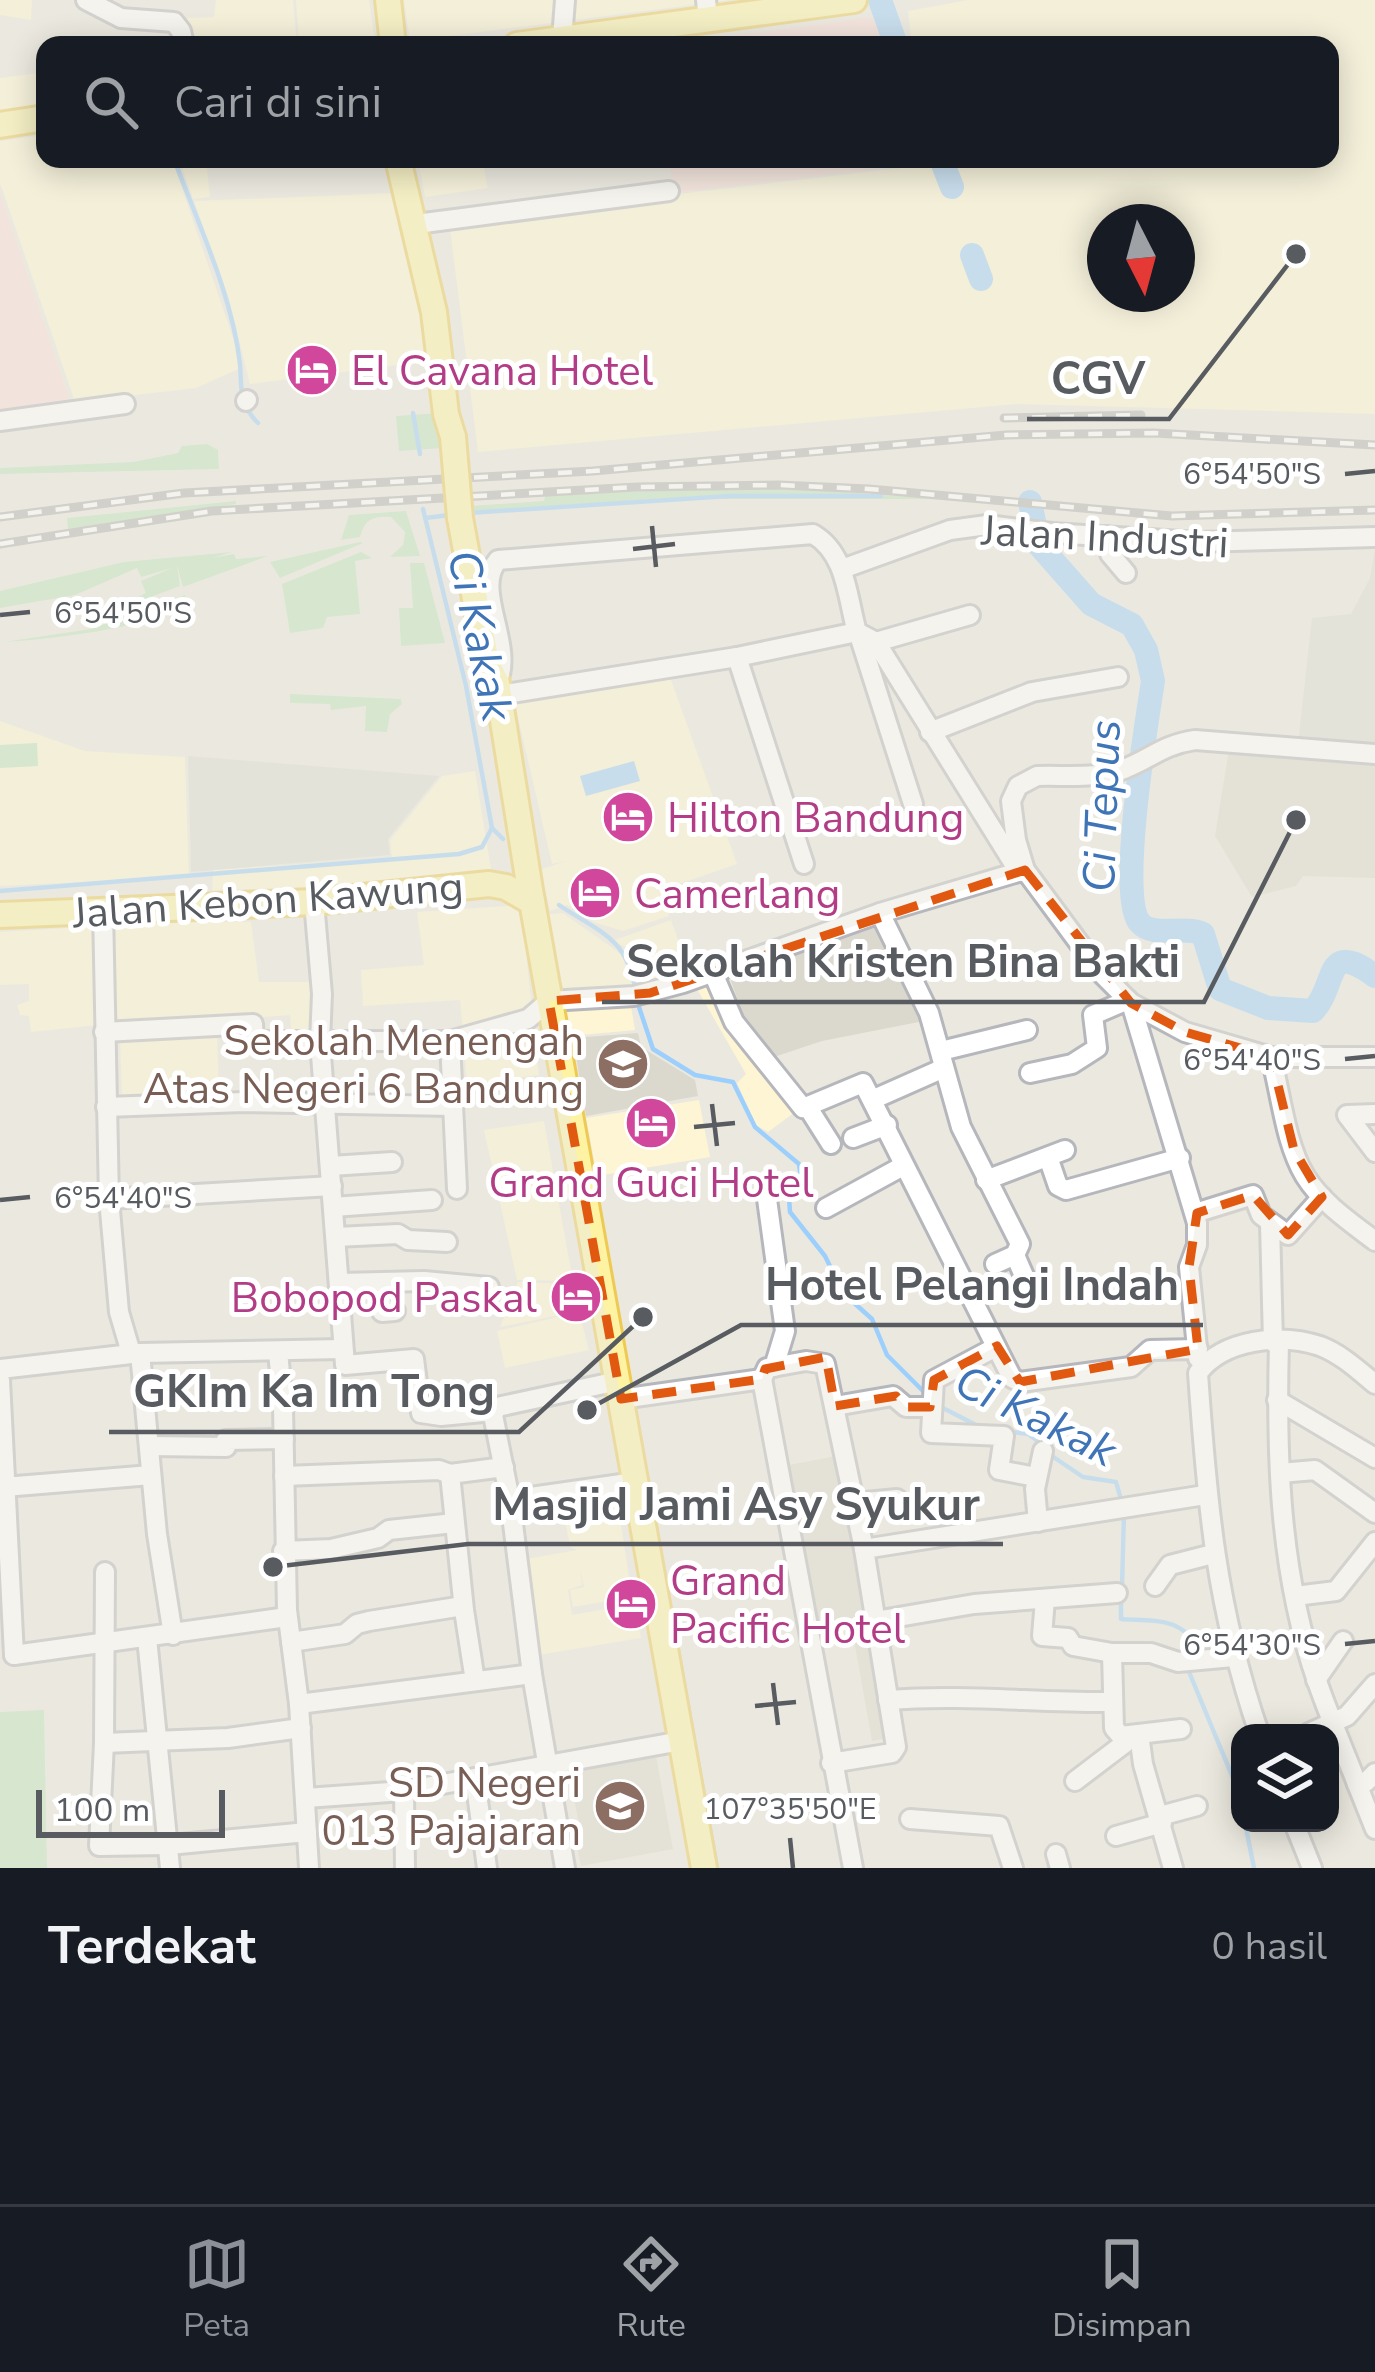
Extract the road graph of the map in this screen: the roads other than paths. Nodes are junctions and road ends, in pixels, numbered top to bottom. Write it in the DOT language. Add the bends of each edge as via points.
graph roads {
  1 [pos="86,0"];
  2 [pos="374,0"];
  3 [pos="388,0"];
  4 [pos="565,0"];
  5 [pos="854,0"];
  6 [pos="707,9"];
  7 [pos="183,36"];
  8 [pos="378,36"];
  9 [pos="392,36"];
  10 [pos="562,36"];
  11 [pos="576,36"];
  12 [pos="36,119"];
  13 [pos="0,125"];
  14 [pos="400,168"];
  15 [pos="413,168"];
  16 [pos="669,190"];
  17 [pos="424,223"];
  18 [pos="429,271"];
  19 [pos="125,404"];
  20 [pos="0,421"];
  21 [pos="1107,536"];
  22 [pos="1375,537"];
  23 [pos="842,569"];
  24 [pos="1126,573"];
  25 [pos="970,615"];
  26 [pos="864,637"];
  27 [pos="737,657"];
  28 [pos="1118,677"];
  29 [pos="494,680"];
  30 [pos="930,732"];
  31 [pos="1375,754"];
  32 [pos="913,804"];
  33 [pos="804,864"];
  34 [pos="1022,871"];
  35 [pos="472,886"];
  36 [pos="314,902"];
  37 [pos="532,902"];
  38 [pos="103,910"];
  39 [pos="880,913"];
  40 [pos="0,915"];
  41 [pos="712,973"];
  42 [pos="549,1001"];
  43 [pos="1130,1001"];
  44 [pos="1027,1030"];
  45 [pos="104,1032"];
  46 [pos="450,1041"];
  47 [pos="320,1042"];
  48 [pos="1271,1057"];
  49 [pos="1375,1057"];
  50 [pos="943,1059"];
  51 [pos="1030,1073"];
  52 [pos="874,1099"];
  53 [pos="324,1103"];
  54 [pos="452,1106"];
  55 [pos="807,1106"];
  56 [pos="106,1107"];
  57 [pos="1375,1114"];
  58 [pos="887,1125"];
  59 [pos="853,1138"];
  60 [pos="831,1144"];
  61 [pos="1375,1151"];
  62 [pos="1180,1158"];
  63 [pos="392,1162"];
  64 [pos="903,1166"];
  65 [pos="331,1176"];
  66 [pos="986,1180"];
  67 [pos="458,1189"];
  68 [pos="1322,1197"];
  69 [pos="109,1199"];
  70 [pos="767,1199"];
  71 [pos="433,1200"];
  72 [pos="333,1207"];
  73 [pos="826,1208"];
  74 [pos="1195,1214"];
  75 [pos="1270,1223"];
  76 [pos="336,1237"];
  77 [pos="1375,1241"];
  78 [pos="447,1242"];
  79 [pos="1017,1250"];
  80 [pos="995,1264"];
  81 [pos="339,1283"];
  82 [pos="381,1284"];
  83 [pos="489,1287"];
  84 [pos="1031,1292"];
  85 [pos="395,1311"];
  86 [pos="1276,1342"];
  87 [pos="826,1346"];
  88 [pos="996,1347"];
  89 [pos="342,1349"];
  90 [pos="1198,1349"];
  91 [pos="278,1351"];
  92 [pos="135,1353"];
  93 [pos="806,1360"];
  94 [pos="0,1369"];
  95 [pos="768,1373"];
  96 [pos="1198,1373"];
  97 [pos="0,1380"];
  98 [pos="1375,1384"];
  99 [pos="620,1390"];
  100 [pos="1277,1400"];
  101 [pos="930,1401"];
  102 [pos="836,1406"];
  103 [pos="494,1413"];
  104 [pos="284,1439"];
  105 [pos="149,1446"];
  106 [pos="1042,1451"];
  107 [pos="1375,1458"];
  108 [pos="504,1467"];
  109 [pos="1280,1473"];
  110 [pos="450,1474"];
  111 [pos="151,1475"];
  112 [pos="284,1476"];
  113 [pos="1036,1477"];
  114 [pos="635,1482"];
  115 [pos="4,1486"];
  116 [pos="1205,1495"];
  117 [pos="898,1499"];
  118 [pos="510,1500"];
  119 [pos="855,1503"];
  120 [pos="1375,1513"];
  121 [pos="1038,1522"];
  122 [pos="454,1523"];
  123 [pos="1375,1542"];
  124 [pos="3,1544"];
  125 [pos="864,1549"];
  126 [pos="283,1551"];
  127 [pos="1213,1554"];
  128 [pos="105,1572"];
  129 [pos="1155,1586"];
  130 [pos="1117,1593"];
  131 [pos="1295,1597"];
  132 [pos="1045,1599"];
  133 [pos="464,1606"];
  134 [pos="5,1614"];
  135 [pos="287,1616"];
  136 [pos="874,1621"];
  137 [pos="172,1635"];
  138 [pos="147,1638"];
  139 [pos="1343,1640"];
  140 [pos="291,1642"];
  141 [pos="102,1645"];
  142 [pos="1112,1653"];
  143 [pos="1233,1658"];
  144 [pos="7,1662"];
  145 [pos="532,1674"];
  146 [pos="1316,1680"];
  147 [pos="475,1681"];
  148 [pos="1375,1684"];
  149 [pos="889,1700"];
  150 [pos="1113,1702"];
  151 [pos="299,1704"];
  152 [pos="1255,1724"];
  153 [pos="1335,1724"];
  154 [pos="301,1728"];
  155 [pos="1181,1729"];
  156 [pos="105,1735"];
  157 [pos="1134,1735"];
  158 [pos="1339,1735"];
  159 [pos="681,1741"];
  160 [pos="159,1742"];
  161 [pos="831,1762"];
  162 [pos="548,1763"];
  163 [pos="1375,1773"];
  164 [pos="475,1778"];
  165 [pos="1075,1781"];
  166 [pos="1357,1784"];
  167 [pos="404,1791"];
  168 [pos="306,1798"];
  169 [pos="1197,1806"];
  170 [pos="910,1819"];
  171 [pos="1161,1820"];
  172 [pos="1375,1829"];
  173 [pos="308,1832"];
  174 [pos="1298,1832"];
  175 [pos="1116,1836"];
  176 [pos="169,1846"];
  177 [pos="170,1868"];
  178 [pos="309,1868"];
  179 [pos="405,1868"];
  180 [pos="487,1868"];
  181 [pos="565,1868"];
  182 [pos="704,1868"];
  183 [pos="853,1868"];
  184 [pos="1013,1868"];
  185 [pos="1173,1868"];
  186 [pos="1312,1868"];
  1 -- 7 [label="street" via="121,18 174,22"];
  2 -- 8 [label="main road"];
  3 -- 9 [label="main road"];
  4 -- 10 [label="street"];
  5 -- 6 [label="main road"];
  6 -- 11 [label="main road"];
  12 -- 13 [label="main road"];
  14 -- 18 [label="main road"];
  15 -- 17 [label="main road"];
  16 -- 17 [label="street"];
  17 -- 18 [label="main road"];
  18 -- 29 [label="main road, bridge" via="460,518"];
  19 -- 20 [label="street"];
  21 -- 22 [label="street, Jalan Industri" via="1234,543"];
  21 -- 23 [label="street, Jalan Industri" via="990,525 950,530"];
  21 -- 24 [label="street"];
  23 -- 26 [label="street"];
  23 -- 29 [label="street" via="813,534 499,560 489,582 501,650"];
  25 -- 26 [label="street"];
  26 -- 27 [label="street"];
  26 -- 30 [label="street"];
  26 -- 32 [label="street"];
  27 -- 29 [label="street"];
  27 -- 33 [label="street"];
  28 -- 30 [label="street" via="1032,692"];
  29 -- 35 [label="main road" via="484,679 510,850 503,869"];
  29 -- 37 [label="main road"];
  30 -- 34 [label="street"];
  31 -- 34 [label="street" via="1195,740 1122,771 1037,776 1018,786 1010,814"];
  34 -- 39 [label="street"];
  34 -- 43 [label="street"];
  35 -- 36 [label="main road, Jalan Kebon Kawung"];
  35 -- 37 [label="main road, Jalan Kebon Kawung" via="506,886"];
  36 -- 38 [label="main road, Jalan Kebon Kawung"];
  36 -- 47 [label="street"];
  37 -- 42 [label="main road"];
  38 -- 40 [label="main road, Jalan Kebon Kawung"];
  38 -- 45 [label="street"];
  39 -- 41 [label="street"];
  39 -- 50 [label="street"];
  41 -- 42 [label="street" via="642,995"];
  41 -- 55 [label="street" via="734,1022"];
  42 -- 46 [label="street" via="528,1018"];
  42 -- 99 [label="main road"];
  43 -- 48 [label="street" via="1185,1032"];
  43 -- 51 [label="street" via="1094,1015 1096,1048 1087,1057"];
  43 -- 62 [label="street"];
  44 -- 50 [label="street"];
  45 -- 47 [label="street" via="253,1024 254,1041"];
  45 -- 56 [label="street"];
  46 -- 47 [label="street"];
  46 -- 54 [label="street"];
  47 -- 53 [label="street"];
  48 -- 49 [label="street"];
  48 -- 68 [label="street" via="1294,1150"];
  50 -- 52 [label="street"];
  50 -- 66 [label="street"];
  52 -- 55 [label="street" via="861,1083"];
  52 -- 58 [label="street"];
  53 -- 54 [label="street"];
  53 -- 56 [label="street"];
  53 -- 65 [label="street"];
  54 -- 67 [label="street"];
  55 -- 60 [label="street"];
  56 -- 69 [label="street"];
  57 -- 61 [label="street" via="1347,1115"];
  58 -- 59 [label="street"];
  58 -- 64 [label="street"];
  62 -- 66 [label="street" via="1066,1190 1058,1186 1057,1154"];
  62 -- 74 [label="street"];
  63 -- 65 [label="street"];
  64 -- 73 [label="street"];
  64 -- 88 [label="street"];
  65 -- 69 [label="street"];
  65 -- 72 [label="street"];
  66 -- 79 [label="street"];
  68 -- 75 [label="street" via="1288,1235"];
  68 -- 77 [label="street"];
  69 -- 92 [label="street" via="119,1312"];
  70 -- 95 [label="street" via="785,1331"];
  71 -- 72 [label="street"];
  72 -- 76 [label="street"];
  74 -- 75 [label="street" via="1253,1195"];
  74 -- 90 [label="street" via="1189,1268"];
  75 -- 86 [label="street"];
  76 -- 78 [label="street"];
  76 -- 81 [label="street"];
  79 -- 80 [label="street"];
  79 -- 84 [label="street"];
  81 -- 82 [label="street"];
  81 -- 89 [label="street"];
  82 -- 83 [label="street"];
  82 -- 85 [label="street" via="382,1312"];
  86 -- 96 [label="street" via="1224,1349"];
  86 -- 98 [label="street" via="1328,1349"];
  86 -- 100 [label="street"];
  87 -- 93 [label="street"];
  88 -- 90 [label="street" via="1021,1382 1131,1367 1150,1350"];
  88 -- 101 [label="street" via="934,1380"];
  89 -- 91 [label="street"];
  89 -- 103 [label="street" via="345,1365 414,1359 421,1413"];
  90 -- 96 [label="street"];
  91 -- 92 [label="street"];
  91 -- 104 [label="street"];
  92 -- 94 [label="street"];
  92 -- 105 [label="street"];
  93 -- 95 [label="street"];
  93 -- 102 [label="street" via="825,1364"];
  95 -- 99 [label="street"];
  95 -- 161 [label="street"];
  96 -- 116 [label="street"];
  97 -- 115 [label="street"];
  99 -- 103 [label="street"];
  99 -- 114 [label="main road"];
  100 -- 107 [label="street"];
  100 -- 109 [label="street"];
  101 -- 102 [label="street" via="906,1407 892,1396"];
  101 -- 113 [label="street" via="931,1432 1004,1436 999,1470"];
  102 -- 119 [label="street"];
  103 -- 108 [label="street"];
  104 -- 105 [label="street"];
  104 -- 112 [label="street"];
  105 -- 111 [label="street"];
  106 -- 113 [label="street"];
  108 -- 110 [label="street"];
  108 -- 118 [label="street"];
  109 -- 120 [label="street" via="1315,1470"];
  109 -- 131 [label="street"];
  110 -- 112 [label="street"];
  110 -- 122 [label="street"];
  111 -- 115 [label="street"];
  111 -- 137 [label="street"];
  112 -- 126 [label="street"];
  113 -- 121 [label="street"];
  114 -- 118 [label="street"];
  114 -- 159 [label="main road"];
  115 -- 124 [label="street"];
  116 -- 121 [label="street"];
  116 -- 127 [label="street"];
  117 -- 119 [label="street"];
  118 -- 145 [label="street"];
  119 -- 125 [label="street"];
  121 -- 125 [label="street"];
  122 -- 126 [label="street"];
  122 -- 133 [label="street"];
  123 -- 131 [label="street" via="1336,1591"];
  124 -- 134 [label="street"];
  125 -- 136 [label="street"];
  126 -- 135 [label="street"];
  127 -- 129 [label="street" via="1170,1565"];
  127 -- 143 [label="street"];
  128 -- 141 [label="street"];
  130 -- 132 [label="street"];
  131 -- 146 [label="street"];
  132 -- 136 [label="street"];
  132 -- 142 [label="street" via="1042,1636"];
  133 -- 140 [label="street"];
  133 -- 147 [label="street"];
  134 -- 144 [label="street"];
  135 -- 137 [label="street"];
  135 -- 140 [label="street"];
  136 -- 149 [label="street"];
  137 -- 138 [label="street"];
  138 -- 141 [label="street"];
  138 -- 160 [label="street"];
  139 -- 146 [label="street"];
  140 -- 151 [label="street"];
  141 -- 144 [label="street"];
  141 -- 156 [label="street"];
  142 -- 143 [label="street"];
  142 -- 150 [label="street"];
  143 -- 152 [label="street"];
  145 -- 147 [label="street"];
  145 -- 162 [label="street"];
  146 -- 153 [label="street"];
  147 -- 151 [label="street"];
  148 -- 153 [label="street"];
  149 -- 150 [label="street"];
  149 -- 161 [label="street" via="904,1742 892,1753"];
  150 -- 157 [label="street" via="1114,1728"];
  151 -- 154 [label="street"];
  154 -- 160 [label="street"];
  154 -- 168 [label="street"];
  155 -- 157 [label="street"];
  156 -- 160 [label="street"];
  156 -- 176 [label="street" via="99,1846"];
  157 -- 165 [label="street"];
  157 -- 171 [label="street"];
  158 -- 166 [label="street"];
  159 -- 162 [label="street"];
  159 -- 182 [label="main road"];
  160 -- 176 [label="street"];
  161 -- 183 [label="street"];
  162 -- 164 [label="street"];
  162 -- 181 [label="street"];
  163 -- 166 [label="street"];
  164 -- 167 [label="street"];
  164 -- 180 [label="street"];
  166 -- 172 [label="street"];
  167 -- 168 [label="street"];
  167 -- 179 [label="street"];
  168 -- 173 [label="street"];
  169 -- 171 [label="street"];
  170 -- 184 [label="street" via="999,1826"];
  171 -- 175 [label="street"];
  171 -- 185 [label="street"];
  173 -- 176 [label="street"];
  173 -- 178 [label="street"];
  174 -- 186 [label="street"];
  176 -- 177 [label="street"];
}
